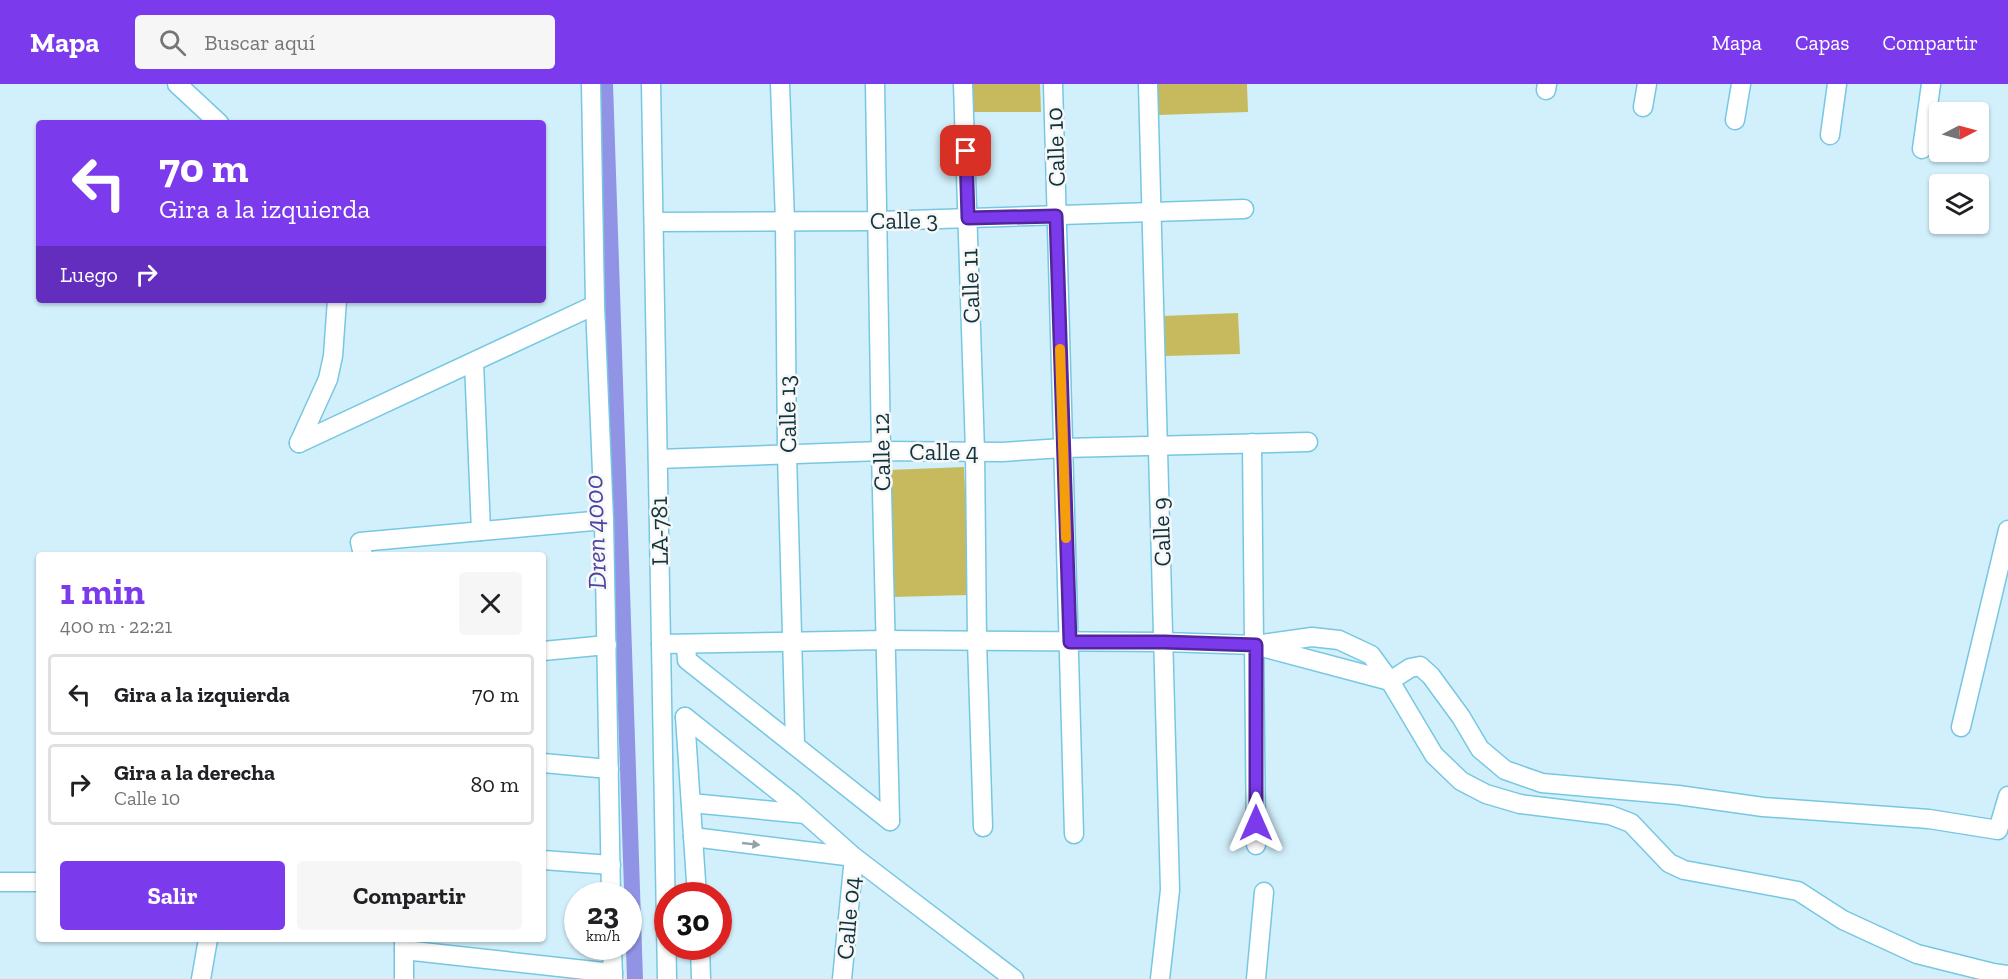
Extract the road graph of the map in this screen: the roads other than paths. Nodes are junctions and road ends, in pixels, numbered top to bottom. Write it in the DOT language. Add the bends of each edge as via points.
graph roads {
  1 [pos="177,84"];
  2 [pos="591,84"];
  3 [pos="651,84"];
  4 [pos="780,84"];
  5 [pos="875,84"];
  6 [pos="963,84"];
  7 [pos="1053,84"];
  8 [pos="1148,84"];
  9 [pos="1647,84"];
  10 [pos="1741,84"];
  11 [pos="1838,84"];
  12 [pos="1930,84"];
  13 [pos="1643,107"];
  14 [pos="216,120"];
  15 [pos="1735,120"];
  16 [pos="1830,135"];
  17 [pos="1922,149"];
  18 [pos="1244,209"];
  19 [pos="1152,213"];
  20 [pos="1056,216"];
  21 [pos="968,218"];
  22 [pos="785,221"];
  23 [pos="878,221"];
  24 [pos="655,222"];
  25 [pos="337,303"];
  26 [pos="595,305"];
  27 [pos="474,362"];
  28 [pos="1308,442"];
  29 [pos="1252,443"];
  30 [pos="1158,447"];
  31 [pos="1063,448"];
  32 [pos="881,451"];
  33 [pos="975,451"];
  34 [pos="787,454"];
  35 [pos="658,459"];
  36 [pos="604,520"];
  37 [pos="2008,530"];
  38 [pos="481,531"];
  39 [pos="362,552"];
  40 [pos="886,640"];
  41 [pos="977,641"];
  42 [pos="1070,642"];
  43 [pos="1164,642"];
  44 [pos="792,643"];
  45 [pos="661,644"];
  46 [pos="686,644"];
  47 [pos="607,645"];
  48 [pos="1256,645"];
  49 [pos="546,651"];
  50 [pos="1390,681"];
  51 [pos="1962,727"];
  52 [pos="795,744"];
  53 [pos="546,763"];
  54 [pos="609,769"];
  55 [pos="2008,796"];
  56 [pos="691,803"];
  57 [pos="805,814"];
  58 [pos="983,827"];
  59 [pos="1074,834"];
  60 [pos="693,837"];
  61 [pos="1256,845"];
  62 [pos="854,857"];
  63 [pos="546,860"];
  64 [pos="611,865"];
  65 [pos="0,882"];
  66 [pos="36,882"];
  67 [pos="611,882"];
  68 [pos="696,882"];
  69 [pos="1264,892"];
  70 [pos="207,942"];
  71 [pos="404,944"];
  72 [pos="612,960"];
  73 [pos="700,960"];
  74 [pos="2008,975"];
  75 [pos="613,976"];
  76 [pos="201,979"];
  77 [pos="404,979"];
  78 [pos="667,979"];
  79 [pos="701,979"];
  80 [pos="842,979"];
  81 [pos="1014,979"];
  82 [pos="1160,979"];
  83 [pos="1256,979"];
  1 -- 14 [label="street"];
  2 -- 26 [label="street"];
  3 -- 24 [label="street, LA-781 / LA-781"];
  4 -- 22 [label="street, Calle 13"];
  5 -- 23 [label="street, Calle 12"];
  6 -- 21 [label="street, Calle 11"];
  7 -- 20 [label="street, Calle 10"];
  8 -- 19 [label="street, Calle 9"];
  9 -- 13 [label="street"];
  10 -- 15 [label="street"];
  11 -- 16 [label="street"];
  12 -- 17 [label="street"];
  18 -- 19 [label="street, Calle 3"];
  19 -- 20 [label="street, Calle 3"];
  19 -- 30 [label="street, Calle 9"];
  20 -- 21 [label="street, Calle 3"];
  20 -- 31 [label="street, Calle 10"];
  21 -- 23 [label="street, Calle 3"];
  21 -- 33 [label="street, Calle 11"];
  22 -- 23 [label="street, Calle 3"];
  22 -- 24 [label="street, Calle 3"];
  22 -- 34 [label="street, Calle 13"];
  23 -- 32 [label="street, Calle 12"];
  24 -- 35 [label="street, LA-781 / LA-781"];
  25 -- 27 [label="street" via="328,379 299,443"];
  26 -- 27 [label="street"];
  26 -- 36 [label="street"];
  27 -- 38 [label="street"];
  28 -- 29 [label="street, Calle 4"];
  29 -- 30 [label="street, Calle 4"];
  29 -- 48 [label="street"];
  30 -- 31 [label="street, Calle 4"];
  30 -- 43 [label="street, Calle 9"];
  31 -- 33 [label="street, Calle 4"];
  31 -- 42 [label="street, Calle 10"];
  32 -- 33 [label="street, Calle 4"];
  32 -- 34 [label="street, Calle 4"];
  32 -- 40 [label="street, Calle 12"];
  33 -- 41 [label="street, Calle 11"];
  34 -- 35 [label="street, Calle 4"];
  34 -- 44 [label="street, Calle 13"];
  35 -- 45 [label="street, LA-781 / LA-781"];
  36 -- 38 [label="street"];
  36 -- 47 [label="street"];
  37 -- 51 [label="street"];
  38 -- 39 [label="street" via="360,542"];
  40 -- 41 [label="street"];
  40 -- 44 [label="street"];
  40 -- 52 [label="street, Calle 12" via="890,821"];
  41 -- 42 [label="street"];
  41 -- 58 [label="street, Calle 11"];
  42 -- 43 [label="street"];
  42 -- 59 [label="street, Calle 10"];
  43 -- 48 [label="street"];
  43 -- 82 [label="street, Calle 9" via="1170,890"];
  44 -- 46 [label="street"];
  44 -- 52 [label="street, Calle 13"];
  45 -- 46 [label="street"];
  45 -- 78 [label="street, LA-781 / LA-781"];
  46 -- 52 [label="street" via="687,660"];
  47 -- 49 [label="street"];
  47 -- 54 [label="street"];
  48 -- 50 [label="street"];
  48 -- 50 [label="street" via="1312,637 1339,640 1371,655"];
  48 -- 61 [label="street"];
  50 -- 55 [label="street" via="1420,666 1449,700 1480,749 1505,770 1542,783 1763,807 1929,819 1998,830"];
  50 -- 74 [label="street" via="1434,755 1461,781 1486,794 1520,804 1610,814 1631,823 1669,863 1684,870 1798,891 1844,920 1917,954"];
  53 -- 54 [label="street"];
  54 -- 64 [label="street"];
  56 -- 57 [label="street"];
  56 -- 57 [label="street" via="685,717"];
  56 -- 60 [label="street"];
  57 -- 62 [label="street"];
  60 -- 62 [label="street, one-way"];
  60 -- 68 [label="street"];
  62 -- 80 [label="street, Calle 04"];
  62 -- 81 [label="street"];
  63 -- 64 [label="street"];
  64 -- 67 [label="street"];
  65 -- 66 [label="street"];
  69 -- 83 [label="street"];
  70 -- 76 [label="street"];
  71 -- 75 [label="street"];
  71 -- 77 [label="street"];
  72 -- 75 [label="street"];
  73 -- 79 [label="street"];
}
